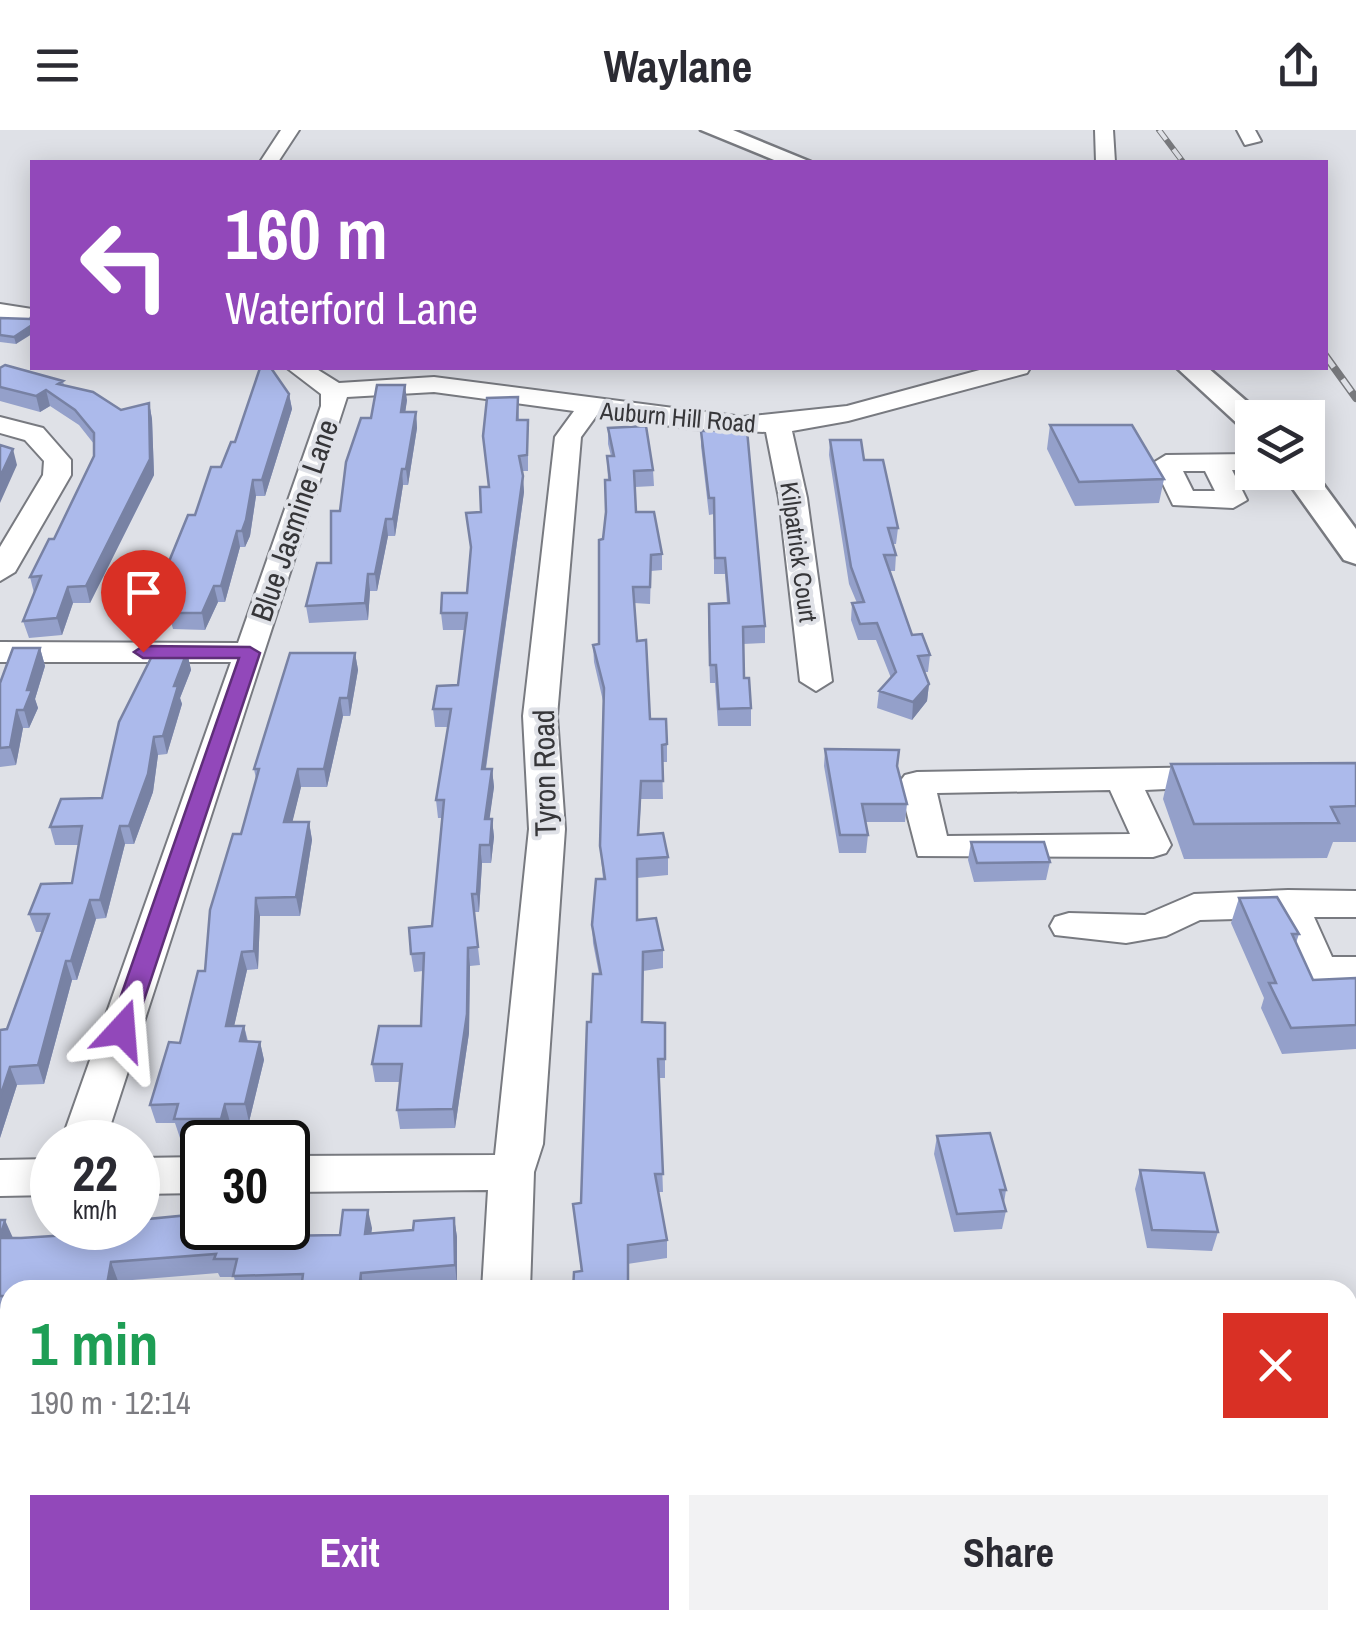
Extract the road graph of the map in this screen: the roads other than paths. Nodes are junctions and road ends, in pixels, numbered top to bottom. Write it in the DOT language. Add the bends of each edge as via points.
graph roads {
  1 [pos="290,130"];
  2 [pos="715,130"];
  3 [pos="1097,132"];
  4 [pos="270,160"];
  5 [pos="794,160"];
  6 [pos="1105,160"];
  7 [pos="0,311"];
  8 [pos="30,316"];
  9 [pos="302,370"];
  10 [pos="1009,370"];
  11 [pos="1194,370"];
  12 [pos="1242,370"];
  13 [pos="334,392"];
  14 [pos="1262,400"];
  15 [pos="1235,405"];
  16 [pos="589,408"];
  17 [pos="0,425"];
  18 [pos="778,425"];
  19 [pos="1215,462"];
  20 [pos="1235,462"];
  21 [pos="1310,490"];
  22 [pos="1356,552"];
  23 [pos="0,572"];
  24 [pos="0,652"];
  25 [pos="250,653"];
  26 [pos="816,680"];
  27 [pos="1259,778"];
  28 [pos="1123,780"];
  29 [pos="1288,903"];
  30 [pos="1356,904"];
  31 [pos="1069,926"];
  32 [pos="1356,971"];
  33 [pos="91,1120"];
  34 [pos="517,1158"];
  35 [pos="310,1172"];
  36 [pos="30,1177"];
  37 [pos="0,1178"];
  38 [pos="507,1280"];
  1 -- 4 [label="street"];
  2 -- 5 [label="main road"];
  3 -- 6 [label="street"];
  7 -- 8 [label="street"];
  9 -- 13 [label="street, Blue Jasmine Lane"];
  10 -- 18 [label="street, Auburn Hill Road" via="864,412"];
  11 -- 15 [label="main road"];
  12 -- 14 [label="main road"];
  13 -- 16 [label="street, Auburn Hill Road" via="435,384"];
  13 -- 25 [label="street, Blue Jasmine Lane"];
  16 -- 18 [label="street, Auburn Hill Road" via="674,421"];
  16 -- 34 [label="street, Tyron Road" via="568,437 540,716 547,830"];
  17 -- 23 [label="street" via="34,434 58,460 58,475"];
  18 -- 26 [label="street, Kilpatrick Court" via="794,498"];
  19 -- 20 [label="street"];
  21 -- 22 [label="main road"];
  24 -- 25 [label="street"];
  25 -- 33 [label="street, Blue Jasmine Lane"];
  27 -- 28 [label="street"];
  28 -- 28 [label="street" via="992,782 917,784 931,848 1153,845"];
  29 -- 30 [label="street"];
  29 -- 31 [label="street" via="1194,907 1126,930"];
  29 -- 32 [label="street" via="1319,972"];
  34 -- 35 [label="street"];
  34 -- 38 [label="street, Tyron Road"];
  36 -- 37 [label="street"];
}
